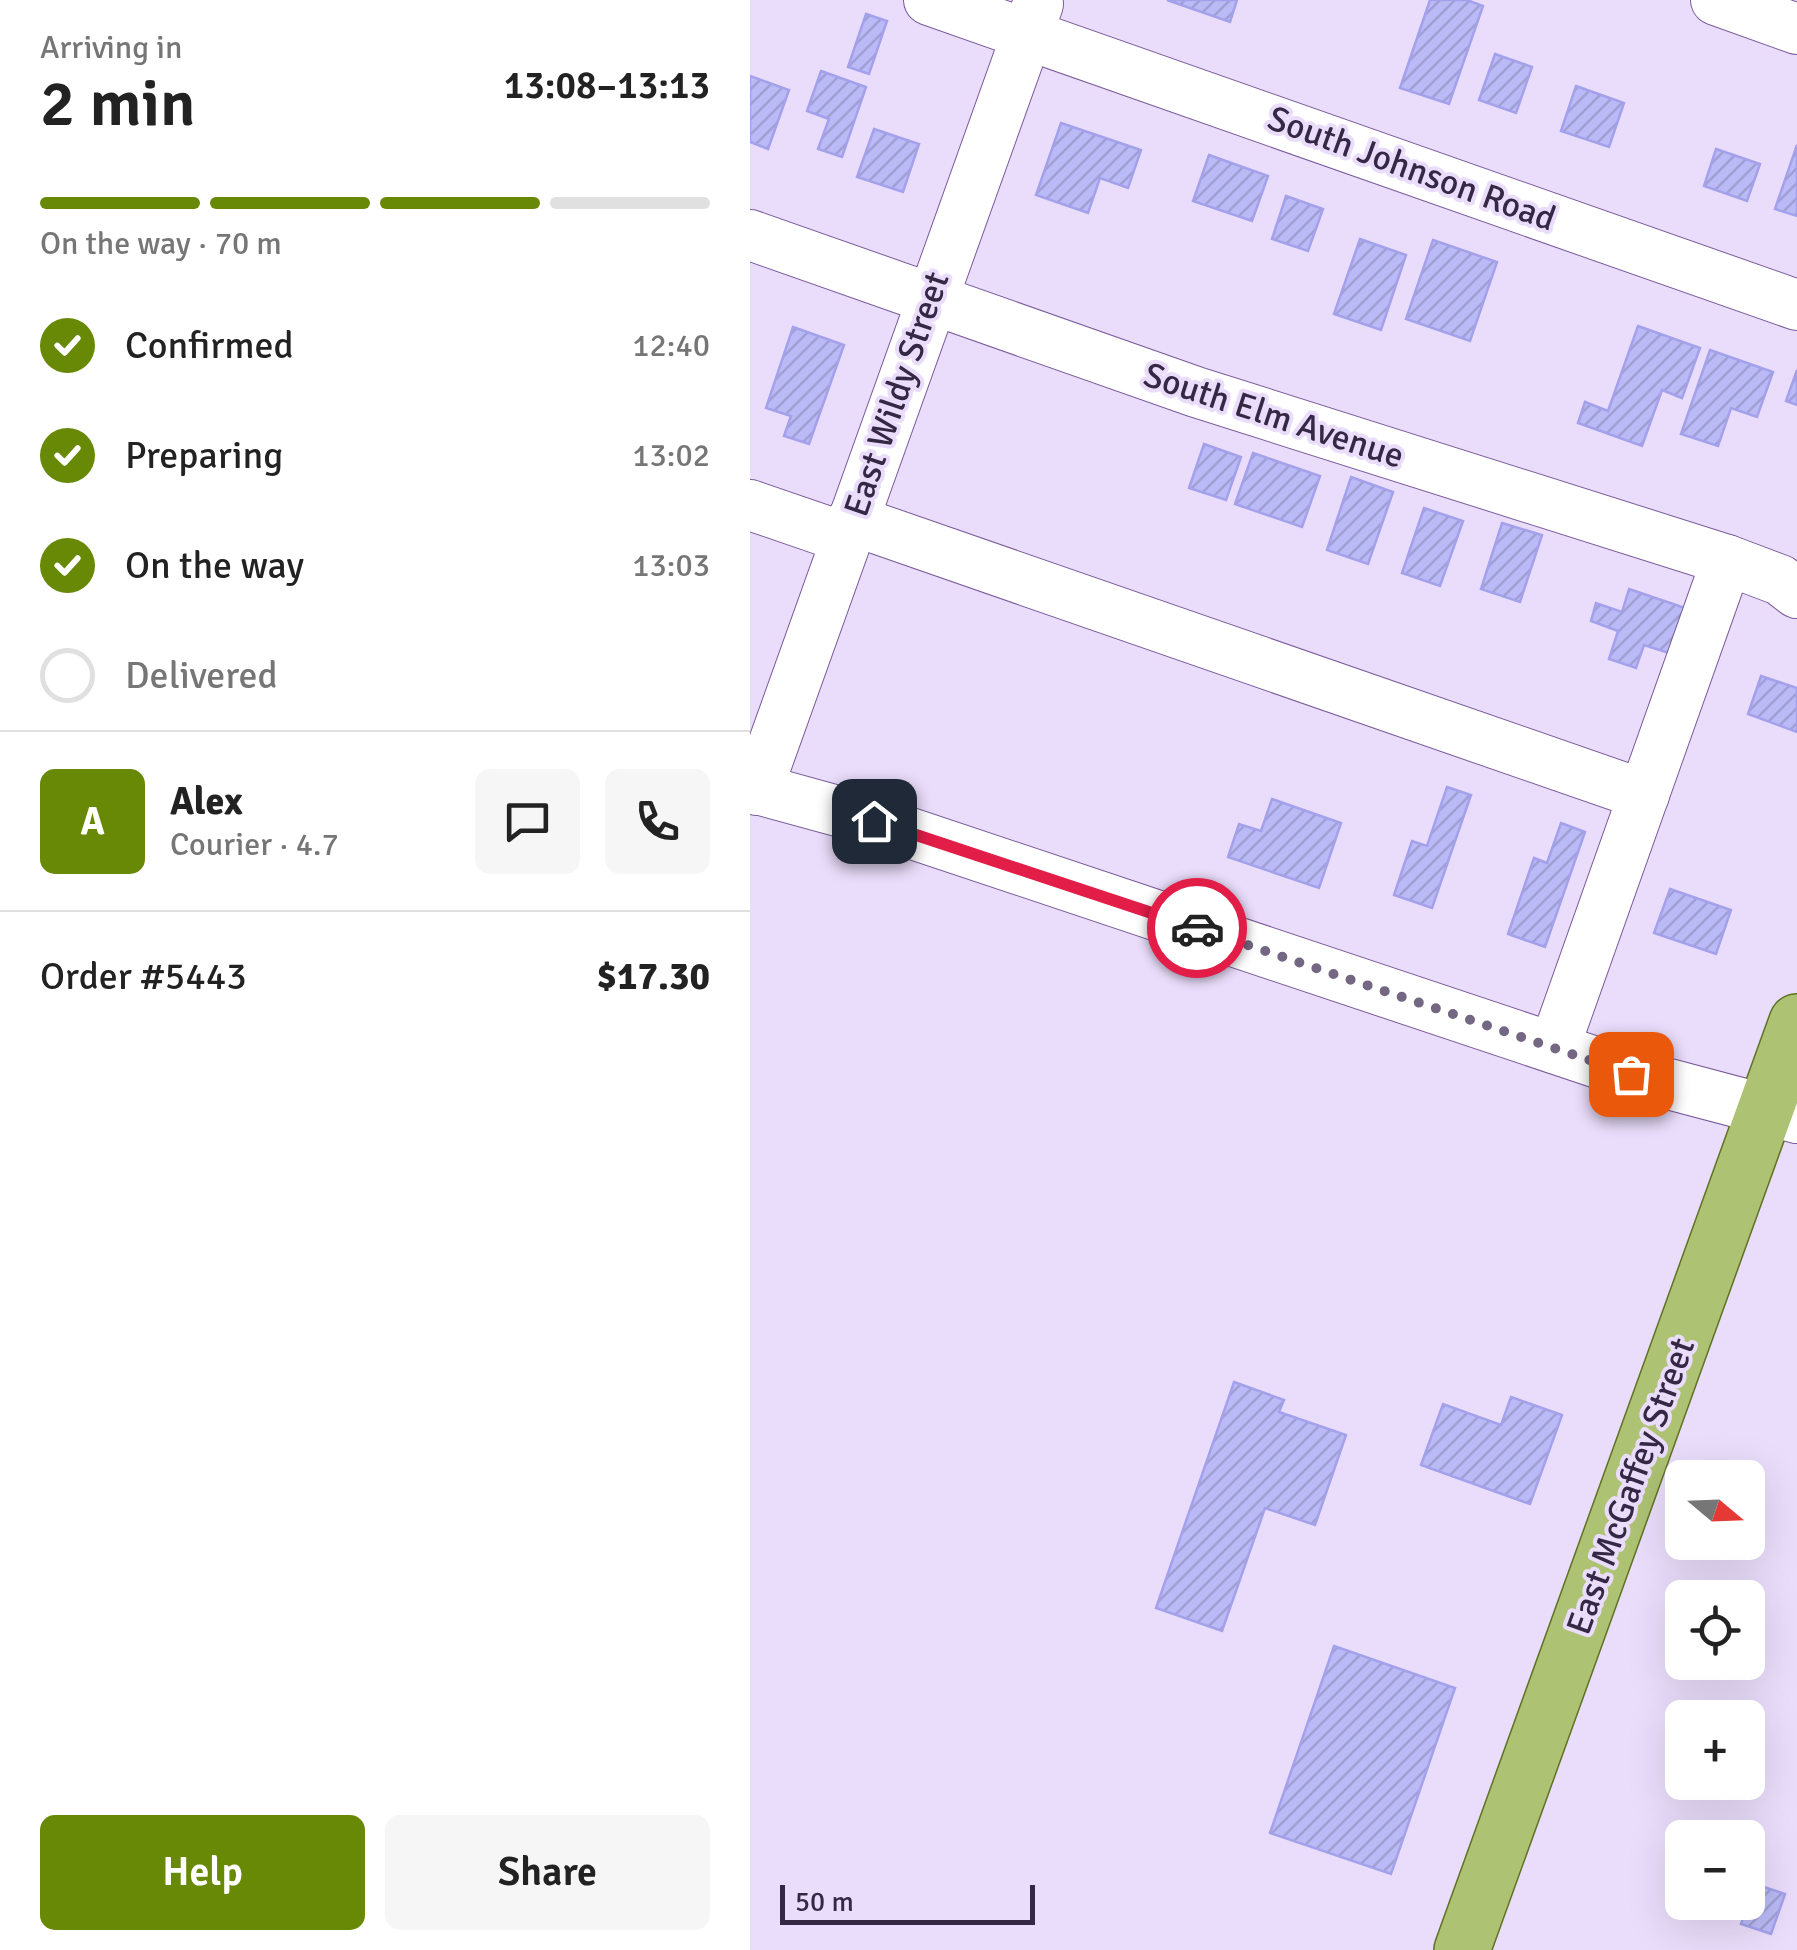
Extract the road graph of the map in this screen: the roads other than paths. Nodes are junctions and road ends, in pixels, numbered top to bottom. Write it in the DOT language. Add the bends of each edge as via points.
graph roads {
  1 [pos="928,0"];
  2 [pos="1716,0"];
  3 [pos="1034,16"];
  4 [pos="1797,29"];
  5 [pos="750,236"];
  6 [pos="930,298"];
  7 [pos="1797,305"];
  8 [pos="750,505"];
  9 [pos="849,529"];
  10 [pos="1727,560"];
  11 [pos="1797,593"];
  12 [pos="754,789"];
  13 [pos="1644,794"];
  14 [pos="1797,1022"];
  15 [pos="1554,1048"];
  16 [pos="1782,1113"];
  17 [pos="1462,1950"];
  1 -- 3 [label="street, South Johnson Road"];
  2 -- 4 [label="street"];
  3 -- 6 [label="street, East Wildy Street"];
  3 -- 7 [label="street, South Johnson Road"];
  5 -- 6 [label="street, South Elm Avenue"];
  6 -- 9 [label="street, East Wildy Street"];
  6 -- 10 [label="street, South Elm Avenue" via="1196,392"];
  8 -- 9 [label="street"];
  9 -- 12 [label="street, East Wildy Street"];
  9 -- 13 [label="street"];
  10 -- 11 [label="street, South Elm Avenue"];
  10 -- 13 [label="street"];
  12 -- 15 [label="street" via="874,821"];
  13 -- 15 [label="street"];
  14 -- 16 [label="main road, East McGaffey Street"];
  15 -- 16 [label="street"];
  16 -- 17 [label="main road, East McGaffey Street"];
}
